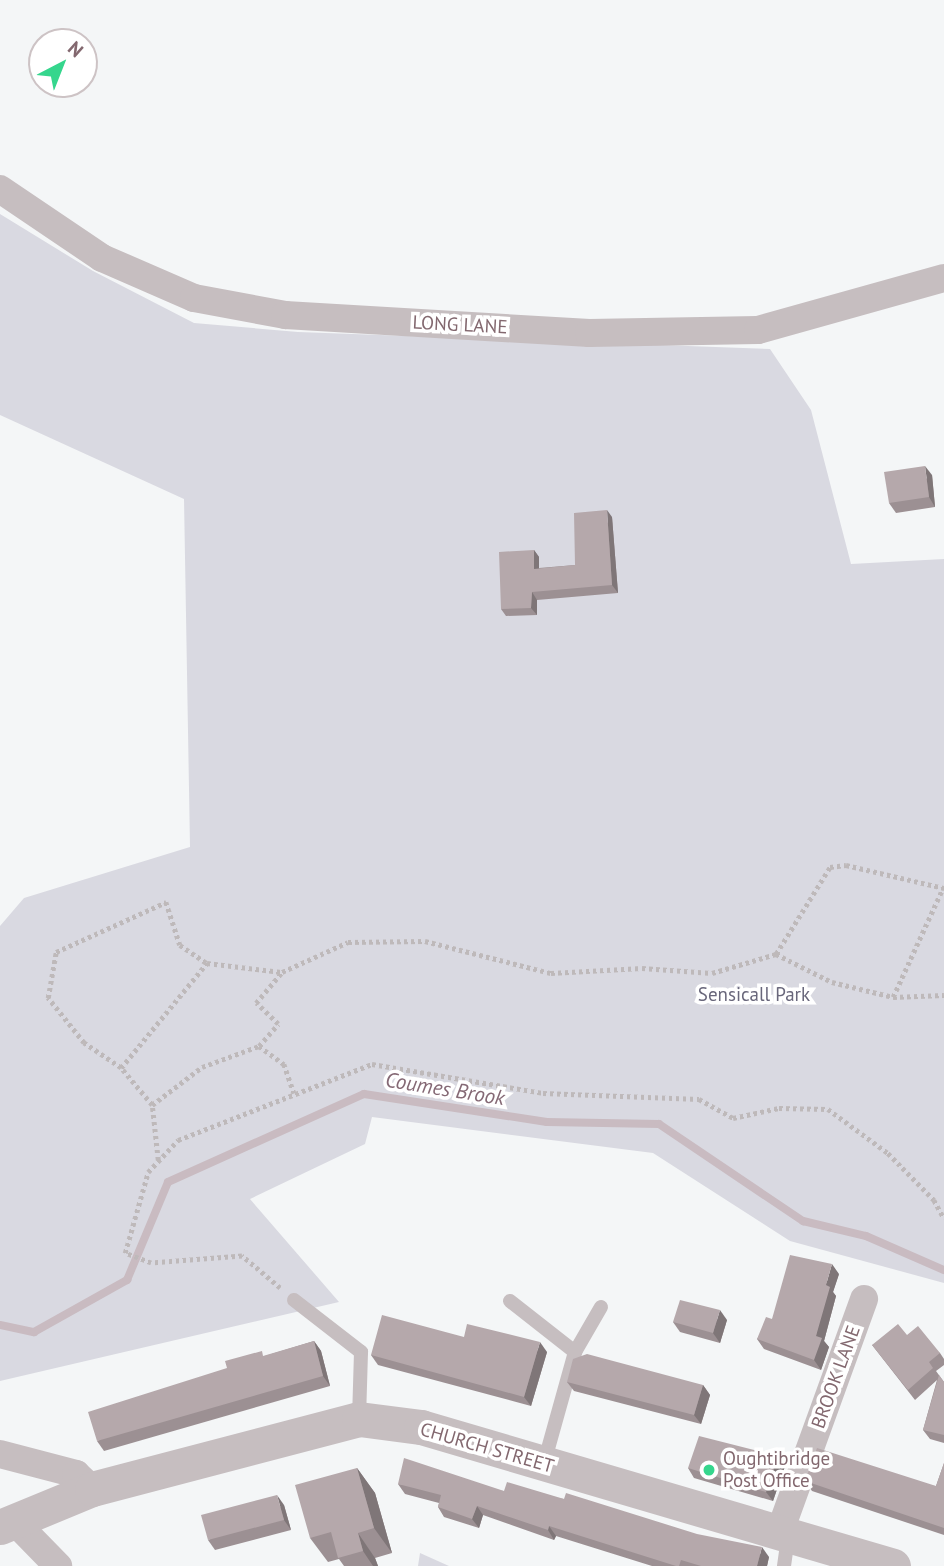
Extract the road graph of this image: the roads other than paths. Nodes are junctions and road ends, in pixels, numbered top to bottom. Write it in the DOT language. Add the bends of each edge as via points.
graph roads {
  1 [pos="0,189"];
  2 [pos="944,278"];
  3 [pos="864,1299"];
  4 [pos="294,1300"];
  5 [pos="510,1301"];
  6 [pos="601,1307"];
  7 [pos="575,1352"];
  8 [pos="359,1419"];
  9 [pos="0,1454"];
  10 [pos="544,1464"];
  11 [pos="92,1489"];
  12 [pos="7,1524"];
  13 [pos="784,1546"];
  14 [pos="58,1566"];
  15 [pos="893,1566"];
  1 -- 2 [label="street, LONG LANE" via="114,263 194,298 285,315 589,333 758,330"];
  3 -- 13 [label="street, BROOK LANE"];
  4 -- 8 [label="lane" via="361,1352"];
  5 -- 7 [label="lane"];
  6 -- 7 [label="lane"];
  7 -- 10 [label="lane"];
  8 -- 10 [label="street, CHURCH STREET" via="421,1427"];
  8 -- 11 [label="street, CHURCH STREET"];
  9 -- 11 [label="street" via="76,1474"];
  10 -- 13 [label="street, CHURCH STREET"];
  11 -- 12 [label="street, CHURCH STREET"];
  12 -- 14 [label="street"];
  13 -- 15 [label="street, CHURCH STREET"];
}
